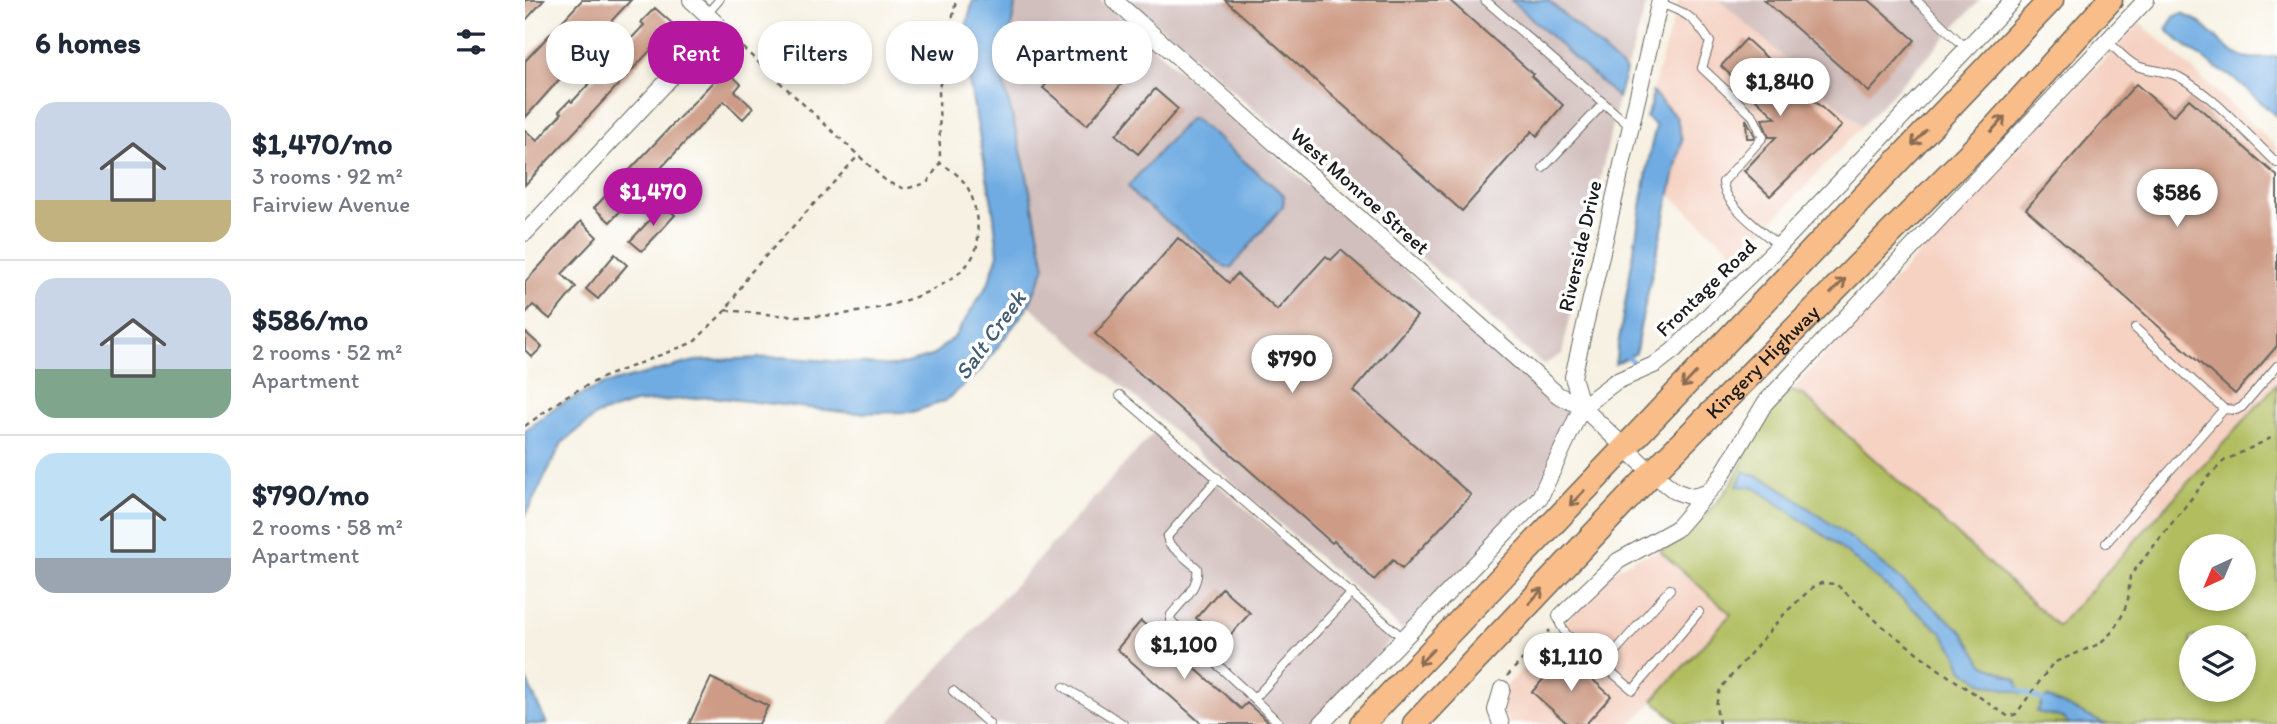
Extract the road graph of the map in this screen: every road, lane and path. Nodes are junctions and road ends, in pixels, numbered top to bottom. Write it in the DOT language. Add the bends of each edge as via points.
graph roads {
  1 [pos="691,0"];
  2 [pos="719,0"];
  3 [pos="956,0"];
  4 [pos="1114,0"];
  5 [pos="1485,0"];
  6 [pos="1916,0"];
  7 [pos="2013,0"];
  8 [pos="2051,0"];
  9 [pos="2110,0"];
  10 [pos="2147,0"];
  11 [pos="1659,1"];
  12 [pos="707,14"];
  13 [pos="714,21"];
  14 [pos="2108,41"];
  15 [pos="744,49"];
  16 [pos="1967,49"];
  17 [pos="665,84"];
  18 [pos="1604,103"];
  19 [pos="1630,126"];
  20 [pos="859,155"];
  21 [pos="940,163"];
  22 [pos="2277,163"];
  23 [pos="1543,168"];
  24 [pos="525,233"];
  25 [pos="1779,246"];
  26 [pos="726,310"];
  27 [pos="2135,328"];
  28 [pos="2277,366"];
  29 [pos="1120,395"];
  30 [pos="1582,407"];
  31 [pos="2224,409"];
  32 [pos="525,426"];
  33 [pos="2271,438"];
  34 [pos="1624,449"];
  35 [pos="1652,473"];
  36 [pos="1217,478"];
  37 [pos="1707,493"];
  38 [pos="2106,543"];
  39 [pos="1670,589"];
  40 [pos="1352,593"];
  41 [pos="1699,612"];
  42 [pos="1561,616"];
  43 [pos="1403,638"];
  44 [pos="1603,665"];
  45 [pos="1064,687"];
  46 [pos="1502,689"];
  47 [pos="953,691"];
  48 [pos="1255,700"];
  49 [pos="989,724"];
  50 [pos="1123,724"];
  51 [pos="1280,724"];
  52 [pos="1321,724"];
  53 [pos="1363,724"];
  54 [pos="1415,724"];
  55 [pos="1501,724"];
  56 [pos="1719,724"];
  1 -- 12 [label="street"];
  2 -- 12 [label="lane"];
  3 -- 21 [label="path" via="939,89"];
  4 -- 30 [label="street, West Monroe Street" via="1558,395"];
  5 -- 18 [label="lane"];
  6 -- 16 [label="lane"];
  7 -- 16 [label="street, Frontage Road"];
  8 -- 34 [label="highway, Kingery Highway, one-way"];
  35 -- 9 [label="highway, Kingery Highway, one-way" via="1991,132"];
  10 -- 14 [label="street"];
  11 -- 19 [label="street, Riverside Drive"];
  11 -- 25 [label="lane" via="1697,22 1710,41 1702,68 1753,116 1763,137 1723,182 1723,190 1729,201"];
  12 -- 13 [label="street"];
  14 -- 22 [label="lane" via="2137,66 2177,76 2201,92"];
  14 -- 37 [label="street" via="1765,403"];
  15 -- 20 [label="path"];
  16 -- 25 [label="street, Frontage Road"];
  17 -- 24 [label="street"];
  18 -- 19 [label="lane"];
  18 -- 23 [label="lane"];
  19 -- 30 [label="street, Riverside Drive" via="1573,377"];
  20 -- 21 [label="path" via="887,182 905,189 927,183"];
  20 -- 26 [label="path" via="750,273"];
  21 -- 26 [label="path" via="965,183 978,225 977,249 944,284 854,313 774,315"];
  25 -- 30 [label="street, Frontage Road" via="1674,351 1615,382"];
  26 -- 32 [label="path" via="694,342 604,377"];
  27 -- 31 [label="lane"];
  28 -- 31 [label="lane" via="2242,407"];
  29 -- 36 [label="lane"];
  30 -- 34 [label="street"];
  30 -- 43 [label="street, Frontage Road" via="1540,497"];
  31 -- 38 [label="lane"];
  33 -- 56 [label="path" via="2224,461 2210,475 2130,576 2123,614 2112,632 2099,644 2053,663 2016,714 2009,717 1941,671 1836,584 1821,583 1786,612 1720,689 1716,705"];
  34 -- 35 [label="street"];
  34 -- 53 [label="highway, Kingery Highway, one-way"];
  35 -- 37 [label="street" via="1675,491 1692,496"];
  54 -- 35 [label="highway, Kingery Highway, one-way"];
  36 -- 40 [label="lane"];
  36 -- 48 [label="lane" via="1167,537 1197,568 1198,576 1170,620"];
  37 -- 42 [label="street" via="1676,529 1618,561"];
  39 -- 44 [label="lane"];
  40 -- 43 [label="lane"];
  40 -- 48 [label="lane"];
  41 -- 44 [label="lane" via="1633,690"];
  42 -- 44 [label="lane" via="1566,634"];
  42 -- 46 [label="path" via="1509,673"];
  43 -- 52 [label="street, Frontage Road"];
  45 -- 50 [label="lane"];
  46 -- 55 [label="street" via="1496,710"];
  47 -- 49 [label="lane"];
  48 -- 51 [label="lane"];
}
